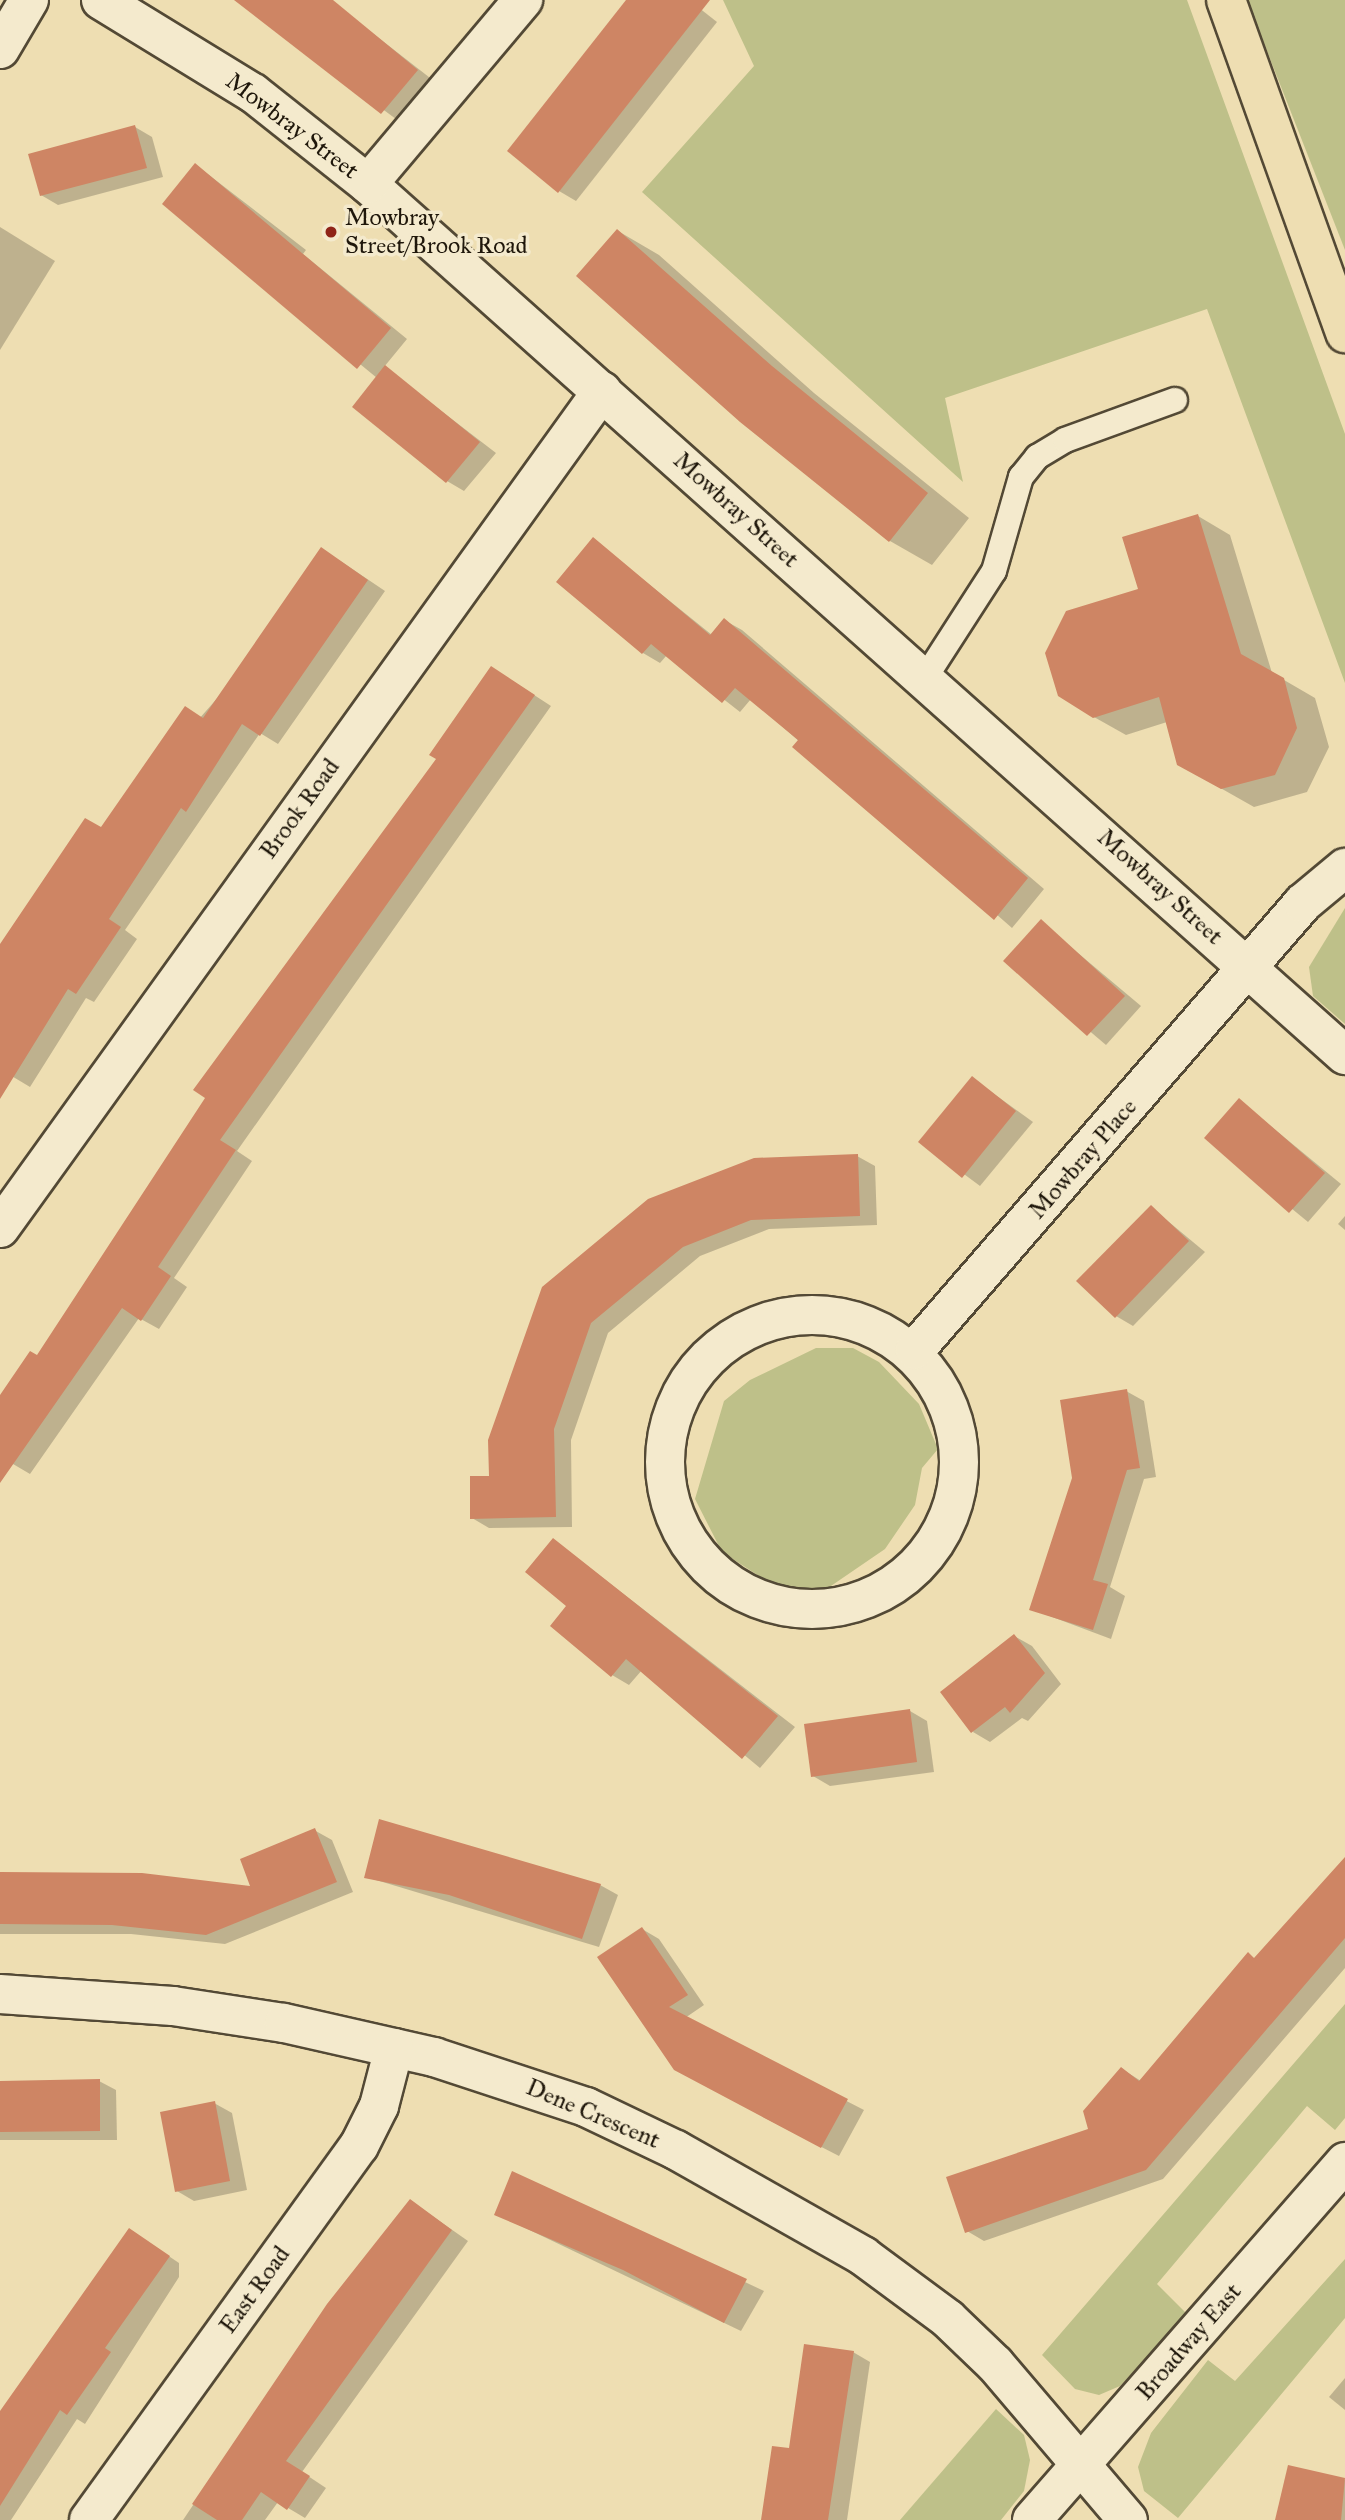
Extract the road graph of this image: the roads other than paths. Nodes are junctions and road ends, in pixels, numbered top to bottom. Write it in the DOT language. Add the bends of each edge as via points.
graph roads {
  1 [pos="29,0"];
  2 [pos="101,0"];
  3 [pos="523,0"];
  4 [pos="1226,0"];
  5 [pos="0,49"];
  6 [pos="368,184"];
  7 [pos="1345,333"];
  8 [pos="602,391"];
  9 [pos="1175,400"];
  10 [pos="925,678"];
  11 [pos="1345,868"];
  12 [pos="1251,969"];
  13 [pos="1345,1055"];
  14 [pos="0,1228"];
  15 [pos="915,1350"];
  16 [pos="0,1994"];
  17 [pos="394,2048"];
  18 [pos="1345,2162"];
  19 [pos="1082,2463"];
  20 [pos="89,2520"];
  21 [pos="1031,2520"];
  22 [pos="1128,2520"];
  1 -- 5 [label="street"];
  2 -- 6 [label="street, Mowbray Street" via="253,93"];
  3 -- 6 [label="street"];
  4 -- 7 [label="main road"];
  6 -- 8 [label="street, Mowbray Street"];
  8 -- 10 [label="street, Mowbray Street"];
  8 -- 14 [label="street, Brook Road"];
  9 -- 10 [label="lane" via="1065,440 1037,457 1021,477 994,571"];
  10 -- 12 [label="street, Mowbray Street"];
  11 -- 12 [label="street, Mowbray Place" via="1303,903"];
  12 -- 13 [label="street, Mowbray Street"];
  12 -- 15 [label="street, Mowbray Place"];
  15 -- 15 [label="street" via="954,1423 960,1464 953,1506 936,1542 908,1574 873,1597 833,1608 792,1608 751,1596 716,1575 690,1545 665,1473 667,1434 680,1397 701,1365 731,1339 804,1315 843,1318"];
  16 -- 17 [label="street, Dene Crescent" via="173,2006"];
  17 -- 19 [label="street, Dene Crescent" via="586,2107 676,2150 863,2256 948,2319"];
  17 -- 20 [label="street, East Road" via="379,2106 359,2146"];
  18 -- 19 [label="street, Broadway East"];
  19 -- 21 [label="street, Broadway East"];
  19 -- 22 [label="street, Dene Crescent"];
}
